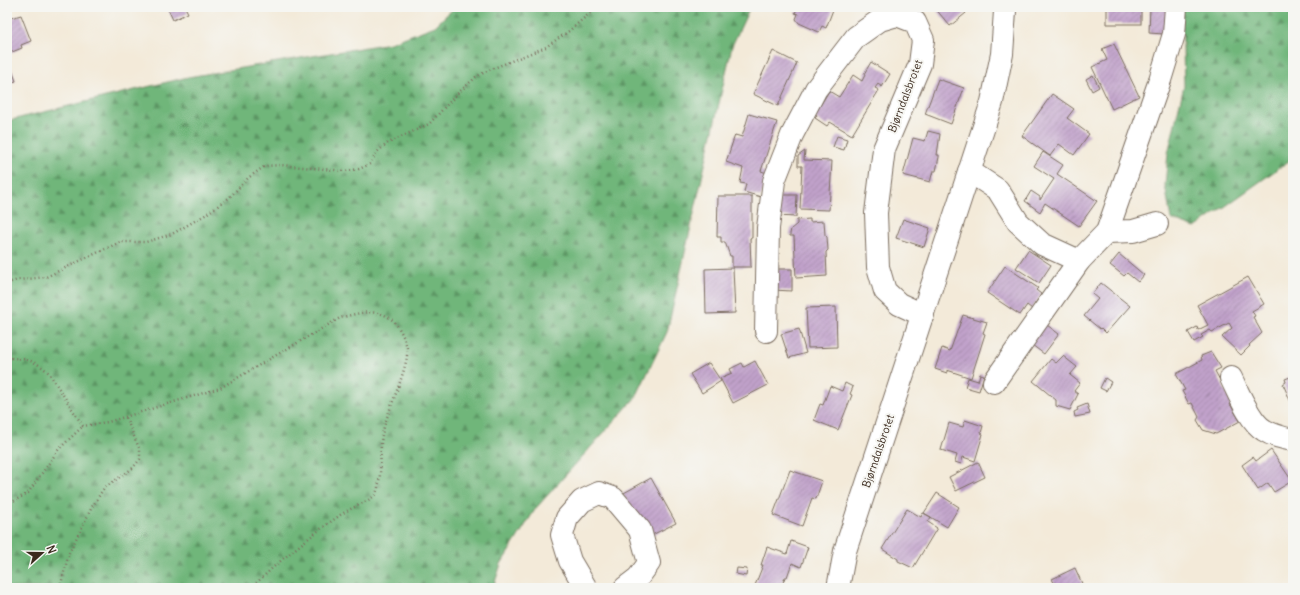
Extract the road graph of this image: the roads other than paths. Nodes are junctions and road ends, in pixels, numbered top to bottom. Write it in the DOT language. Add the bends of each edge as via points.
graph roads {
  1 [pos="1004,7"];
  2 [pos="1176,7"];
  3 [pos="969,171"];
  4 [pos="1157,224"];
  5 [pos="1107,232"];
  6 [pos="1078,261"];
  7 [pos="923,315"];
  8 [pos="766,331"];
  9 [pos="1231,378"];
  10 [pos="994,382"];
  11 [pos="1293,440"];
  12 [pos="586,588"];
  13 [pos="625,588"];
  14 [pos="838,588"];
  1 -- 3 [label="street, Bjørndalsbrotet" via="1002,54 992,102"];
  2 -- 5 [label="street" via="1174,34 1160,80"];
  3 -- 6 [label="street" via="998,190 1018,222 1042,244"];
  3 -- 7 [label="street, Bjørndalsbrotet"];
  4 -- 5 [label="street" via="1133,231"];
  5 -- 6 [label="street"];
  6 -- 10 [label="street"];
  7 -- 8 [label="street, Bjørndalsbrotet" via="899,304 885,291 878,267 876,213 884,149 920,64 923,40 915,22 897,15 880,20 856,37 816,89 792,135 774,181 768,228"];
  7 -- 14 [label="street, Bjørndalsbrotet" via="845,551"];
  9 -- 11 [label="street" via="1249,413 1262,430 1277,437"];
  12 -- 13 [label="street" via="570,561 562,536 567,518 582,501 600,493 613,498 640,530 646,551 649,563 638,578"];
}
